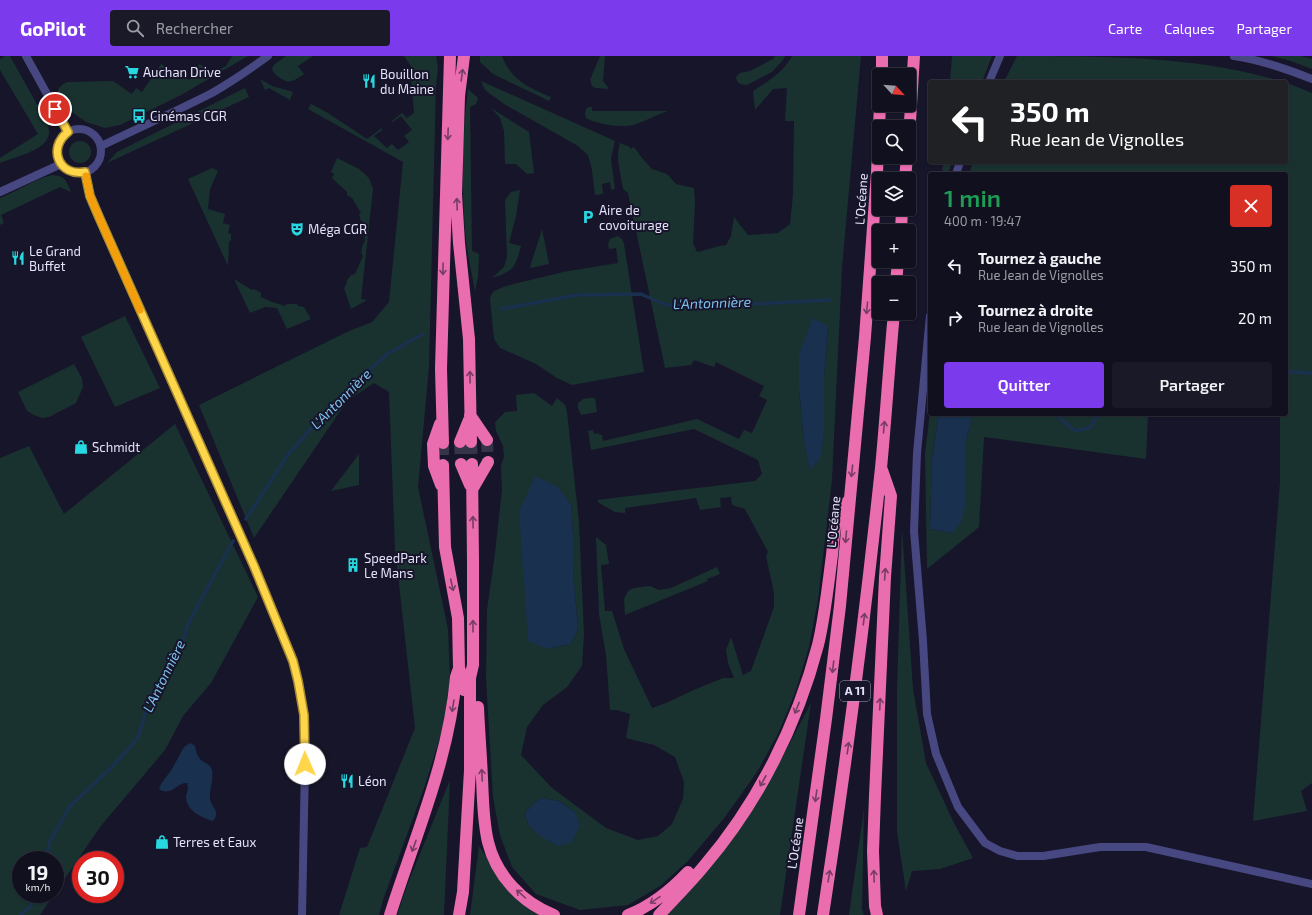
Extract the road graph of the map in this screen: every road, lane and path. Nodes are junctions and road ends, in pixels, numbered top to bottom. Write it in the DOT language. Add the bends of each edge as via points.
graph roads {
  1 [pos="26,56"];
  2 [pos="268,56"];
  3 [pos="450,56"];
  4 [pos="464,56"];
  5 [pos="882,56"];
  6 [pos="914,56"];
  7 [pos="1000,56"];
  8 [pos="1234,56"];
  9 [pos="882,68"];
  10 [pos="1312,79"];
  11 [pos="990,80"];
  12 [pos="910,120"];
  13 [pos="68,132"];
  14 [pos="101,146"];
  15 [pos="61,164"];
  16 [pos="877,164"];
  17 [pos="85,172"];
  18 [pos="0,192"];
  19 [pos="893,320"];
  20 [pos="928,337"];
  21 [pos="470,416"];
  22 [pos="442,417"];
  23 [pos="465,442"];
  24 [pos="881,466"];
  25 [pos="444,492"];
  26 [pos="850,498"];
  27 [pos="473,665"];
  28 [pos="460,668"];
  29 [pos="734,827"];
  30 [pos="1312,884"];
  31 [pos="302,915"];
  32 [pos="390,915"];
  33 [pos="454,915"];
  34 [pos="459,915"];
  35 [pos="554,915"];
  36 [pos="628,915"];
  37 [pos="659,915"];
  38 [pos="799,915"];
  39 [pos="823,915"];
  40 [pos="877,915"];
  1 -- 13 [label="street"];
  2 -- 14 [label="street" via="213,92"];
  3 -- 22 [label="highway, one-way" via="441,361"];
  21 -- 4 [label="highway, one-way" via="469,339 456,194 459,96"];
  5 -- 9 [label="highway"];
  6 -- 12 [label="highway"];
  7 -- 11 [label="street"];
  8 -- 10 [label="street" via="1286,68"];
  13 -- 14 [label="street" via="88,130 97,137"];
  13 -- 15 [label="street" via="59,141 57,148"];
  14 -- 17 [label="street" via="99,161"];
  15 -- 17 [label="street" via="73,172"];
  15 -- 18 [label="street"];
  16 -- 26 [label="highway, L’Océane / A 11, one-way" via="865,337"];
  17 -- 31 [label="street" via="90,196 254,566 293,661 304,715"];
  24 -- 19 [label="highway, A 11, one-way"];
  20 -- 30 [label="street" via="917,452 914,531 927,714 936,754 958,807 985,843 1017,856 1043,856 1100,847 1146,847"];
  21 -- 23 [label="highway"];
  21 -- 23 [label="highway"];
  22 -- 23 [label="highway"];
  22 -- 25 [label="highway" via="433,444 434,466"];
  39 -- 24 [label="highway, A 11, one-way" via="856,690"];
  40 -- 24 [label="highway, one-way" via="874,843 885,577 891,496"];
  27 -- 25 [label="highway, one-way" via="472,489 465,464"];
  25 -- 28 [label="highway, one-way" via="445,547 458,618"];
  26 -- 29 [label="highway, one-way" via="836,520 826,603 807,684 773,763"];
  26 -- 38 [label="highway, L’Océane / A 11, one-way" via="840,606"];
  27 -- 34 [label="highway" via="470,678 467,826"];
  35 -- 27 [label="highway, one-way" via="539,908 518,892 497,866 489,844 484,816 477,679"];
  28 -- 32 [label="highway, one-way" via="456,677 448,733 440,766"];
  28 -- 33 [label="highway" via="463,680 464,743"];
  29 -- 36 [label="highway, one-way" via="722,833 672,888 654,902"];
  29 -- 37 [label="highway" via="705,865"];
}
